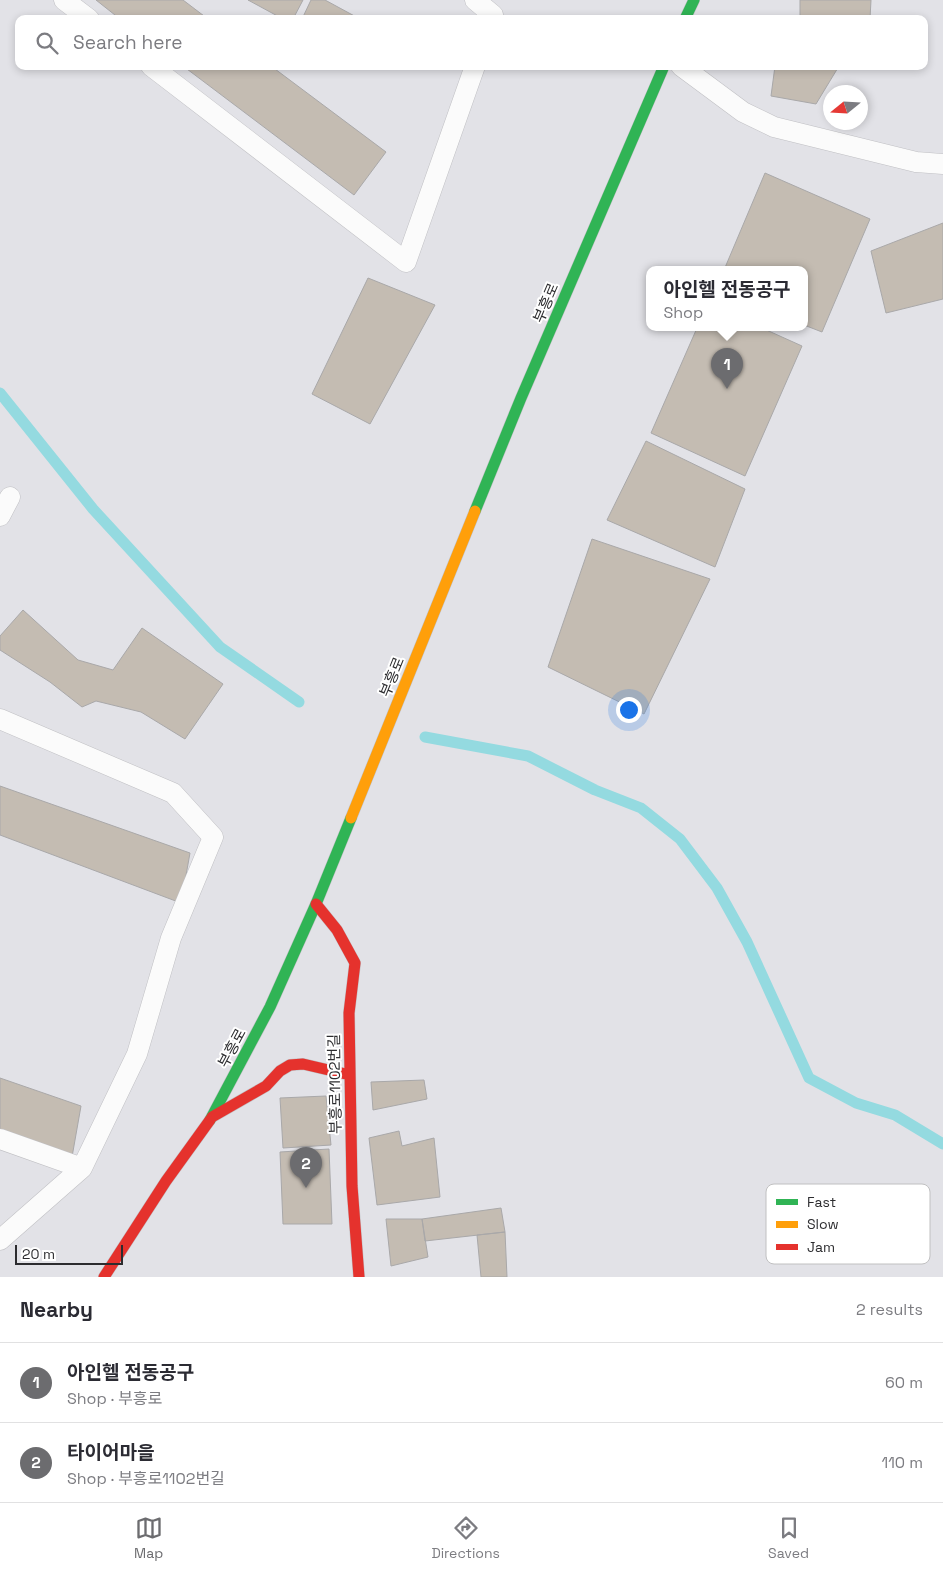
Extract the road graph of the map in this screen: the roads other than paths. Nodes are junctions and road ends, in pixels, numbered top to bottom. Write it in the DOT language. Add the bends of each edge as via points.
graph roads {
  1 [pos="64,0"];
  2 [pos="475,0"];
  3 [pos="694,0"];
  4 [pos="84,15"];
  5 [pos="493,15"];
  6 [pos="687,15"];
  7 [pos="156,70"];
  8 [pos="474,70"];
  9 [pos="662,70"];
  10 [pos="686,70"];
  11 [pos="943,164"];
  12 [pos="10,497"];
  13 [pos="0,516"];
  14 [pos="0,720"];
  15 [pos="316,904"];
  16 [pos="350,1075"];
  17 [pos="212,1117"];
  18 [pos="0,1139"];
  19 [pos="82,1168"];
  20 [pos="0,1240"];
  21 [pos="104,1277"];
  22 [pos="359,1277"];
  1 -- 4 [label="lane"];
  2 -- 5 [label="lane"];
  3 -- 6 [label="main road"];
  7 -- 8 [label="lane" via="406,262"];
  9 -- 15 [label="main road, 부흥로" via="521,398"];
  10 -- 11 [label="lane" via="743,112 774,127 916,162"];
  12 -- 13 [label="lane"];
  14 -- 19 [label="lane" via="173,793 213,837 171,938 137,1054"];
  15 -- 16 [label="main road, 부흥로1102번길" via="337,930 355,963 349,1013"];
  15 -- 17 [label="main road, 부흥로" via="270,1007"];
  16 -- 17 [label="main road" via="303,1064 290,1065 266,1086"];
  16 -- 22 [label="main road, 부흥로1102번길" via="352,1186"];
  17 -- 21 [label="main road, 부흥로"];
  18 -- 19 [label="lane"];
  19 -- 20 [label="lane"];
}
